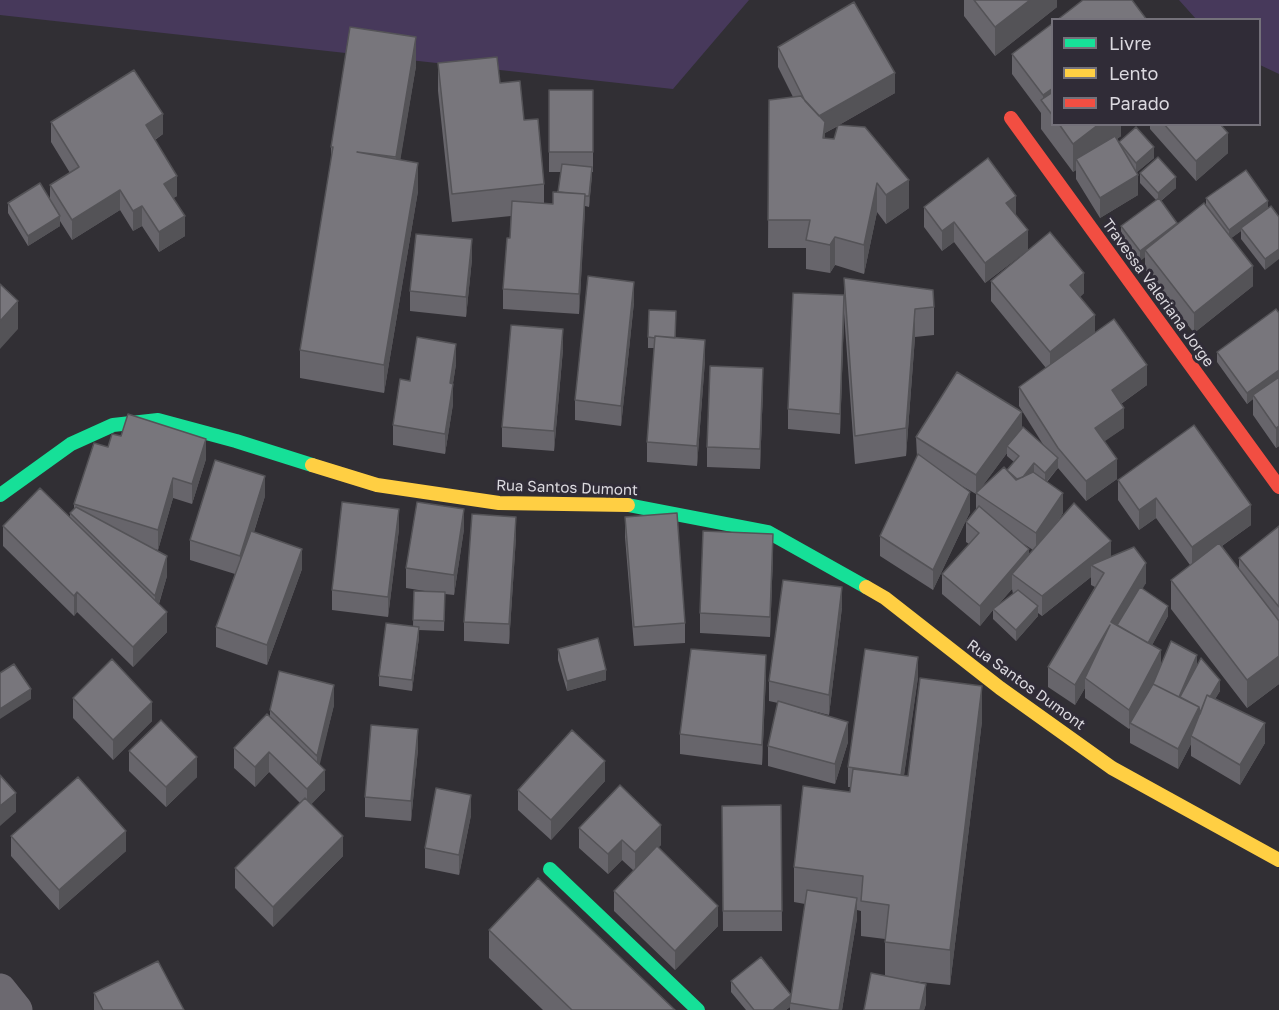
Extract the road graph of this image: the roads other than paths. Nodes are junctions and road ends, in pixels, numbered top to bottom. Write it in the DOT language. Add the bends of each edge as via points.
graph roads {
  1 [pos="1011,117"];
  2 [pos="1279,488"];
  3 [pos="0,495"];
  4 [pos="1279,860"];
  5 [pos="550,869"];
  6 [pos="0,990"];
  7 [pos="16,1010"];
  8 [pos="698,1010"];
  1 -- 2 [label="main road, Travessa Valeriana Jorge"];
  3 -- 4 [label="main road, Rua Santos Dumont" via="71,444 113,425 158,420 377,485 499,503 636,505 768,532 885,598 1000,688 1112,768"];
  5 -- 8 [label="main road"];
  6 -- 7 [label="street"];
}
